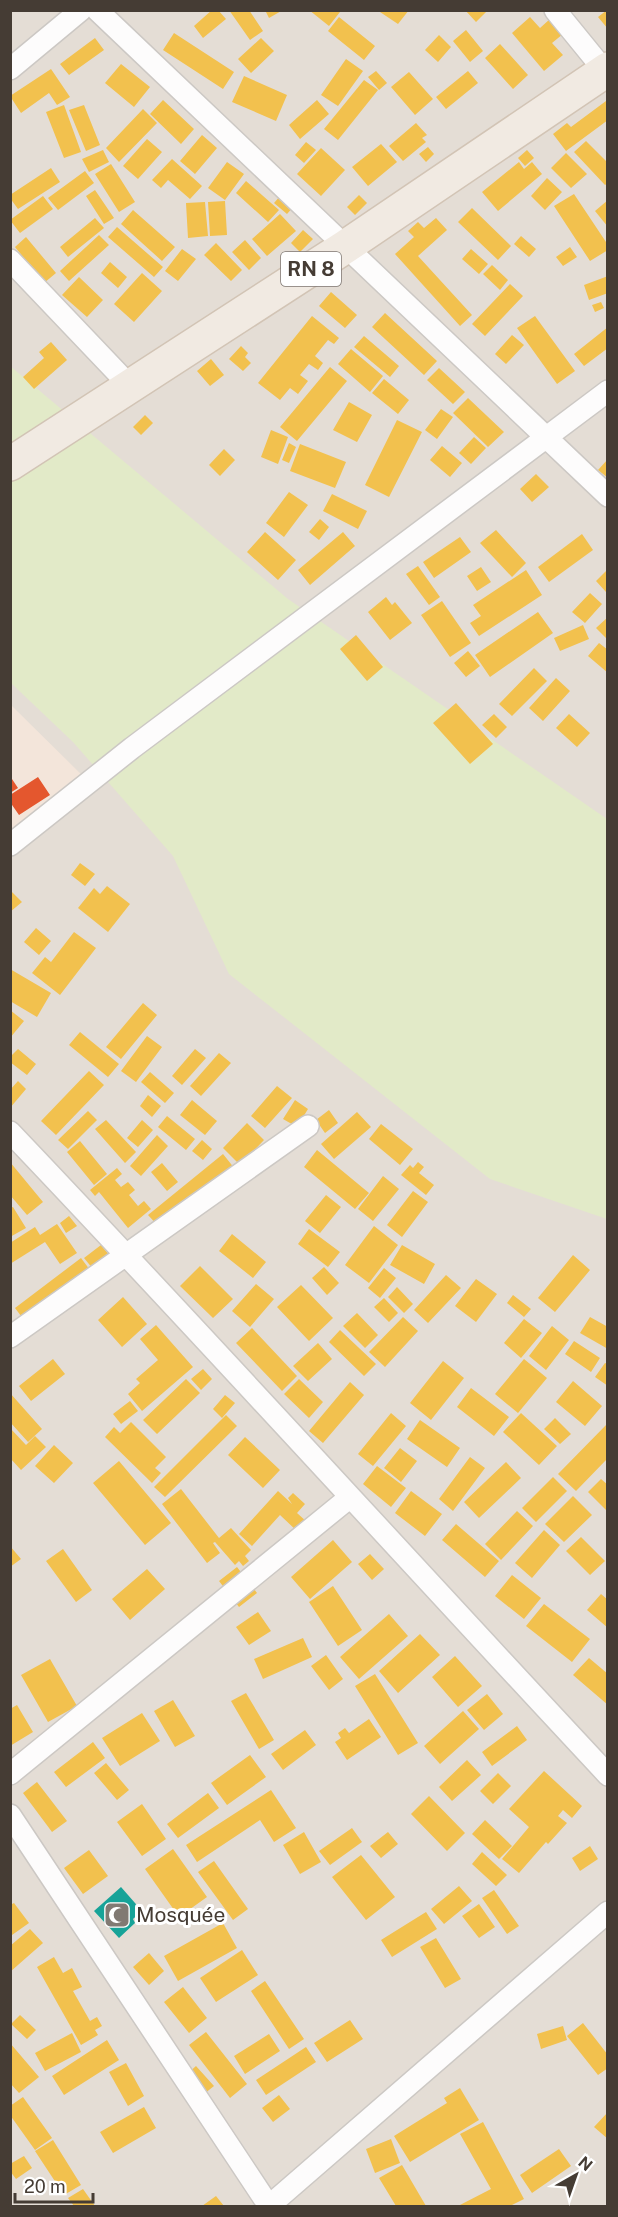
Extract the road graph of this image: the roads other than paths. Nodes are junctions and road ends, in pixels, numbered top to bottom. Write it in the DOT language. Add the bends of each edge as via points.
graph roads {
  1 [pos="81,10"];
  2 [pos="97,10"];
  3 [pos="555,10"];
  4 [pos="10,69"];
  5 [pos="606,72"];
  6 [pos="345,247"];
  7 [pos="10,260"];
  8 [pos="130,386"];
  9 [pos="608,391"];
  10 [pos="545,438"];
  11 [pos="10,464"];
  12 [pos="608,496"];
  13 [pos="10,845"];
  14 [pos="308,1126"];
  15 [pos="10,1132"];
  16 [pos="127,1255"];
  17 [pos="10,1337"];
  18 [pos="349,1498"];
  19 [pos="10,1774"];
  20 [pos="608,1775"];
  21 [pos="10,1815"];
  22 [pos="608,1911"];
  1 -- 4 [label="street"];
  2 -- 6 [label="street"];
  3 -- 5 [label="street"];
  5 -- 6 [label="main road, RN 8"];
  6 -- 8 [label="main road, RN 8"];
  6 -- 10 [label="street"];
  7 -- 8 [label="street"];
  8 -- 11 [label="main road, RN 8"];
  9 -- 10 [label="street"];
  10 -- 12 [label="street"];
  10 -- 13 [label="street" via="132,748"];
  14 -- 16 [label="street"];
  15 -- 16 [label="street"];
  16 -- 17 [label="street"];
  16 -- 18 [label="street"];
  18 -- 19 [label="street"];
  18 -- 20 [label="street"];
  21 -- 22 [label="street" via="269,2206"];
}
